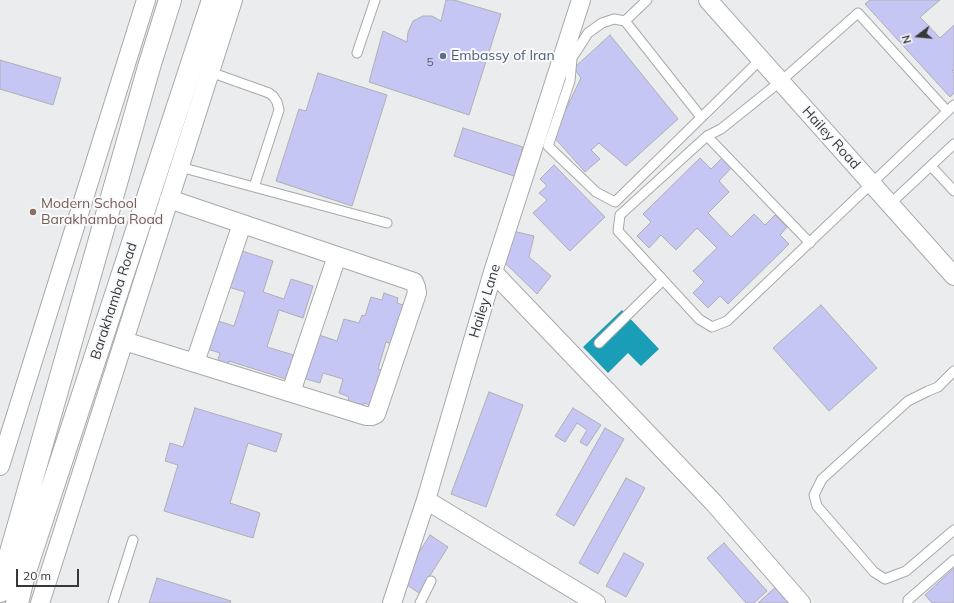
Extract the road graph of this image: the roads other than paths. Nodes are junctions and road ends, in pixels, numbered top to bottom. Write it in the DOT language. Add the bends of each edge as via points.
graph roads {
  1 [pos="146,0"];
  2 [pos="170,0"];
  3 [pos="213,0"];
  4 [pos="233,0"];
  5 [pos="375,0"];
  6 [pos="581,0"];
  7 [pos="647,0"];
  8 [pos="708,0"];
  9 [pos="625,21"];
  10 [pos="357,53"];
  11 [pos="761,59"];
  12 [pos="210,72"];
  13 [pos="781,81"];
  14 [pos="951,108"];
  15 [pos="701,117"];
  16 [pos="707,136"];
  17 [pos="954,144"];
  18 [pos="931,166"];
  19 [pos="180,167"];
  20 [pos="872,184"];
  21 [pos="254,187"];
  22 [pos="954,191"];
  23 [pos="169,199"];
  24 [pos="890,204"];
  25 [pos="387,223"];
  26 [pos="242,224"];
  27 [pos="810,243"];
  28 [pos="337,256"];
  29 [pos="493,272"];
  30 [pos="954,276"];
  31 [pos="664,280"];
  32 [pos="124,341"];
  33 [pos="599,343"];
  34 [pos="195,362"];
  35 [pos="954,371"];
  36 [pos="291,392"];
  37 [pos="0,466"];
  38 [pos="426,500"];
  39 [pos="954,530"];
  40 [pos="133,540"];
  41 [pos="954,560"];
  42 [pos="24,574"];
  43 [pos="431,581"];
  44 [pos="1,588"];
  45 [pos="394,602"];
  46 [pos="17,603"];
  47 [pos="32,603"];
  48 [pos="40,603"];
  49 [pos="113,603"];
  50 [pos="420,603"];
  51 [pos="596,603"];
  52 [pos="801,603"];
  53 [pos="908,603"];
  1 -- 37 [label="street"];
  2 -- 44 [label="main road, Barakhamba Road"];
  3 -- 42 [label="main road, Barakhamba Road"];
  4 -- 12 [label="street"];
  5 -- 10 [label="lane"];
  6 -- 29 [label="street, Hailey Lane"];
  7 -- 9 [label="lane"];
  8 -- 11 [label="street, Hailey Road"];
  9 -- 15 [label="lane"];
  9 -- 15 [label="lane" via="602,23 588,33 572,58 570,81 548,146 596,192 615,202"];
  11 -- 13 [label="street, Hailey Road"];
  11 -- 15 [label="lane"];
  12 -- 19 [label="street"];
  12 -- 21 [label="lane" via="269,93 277,102 279,110"];
  13 -- 14 [label="lane" via="858,13"];
  13 -- 16 [label="lane" via="721,129"];
  13 -- 20 [label="street, Hailey Road"];
  14 -- 20 [label="lane"];
  16 -- 27 [label="lane"];
  16 -- 31 [label="lane" via="620,215 618,231"];
  17 -- 18 [label="lane"];
  18 -- 22 [label="lane"];
  18 -- 24 [label="lane"];
  19 -- 21 [label="lane"];
  19 -- 23 [label="street"];
  20 -- 24 [label="street, Hailey Road"];
  20 -- 27 [label="lane"];
  21 -- 25 [label="lane"];
  23 -- 26 [label="street"];
  23 -- 32 [label="street"];
  24 -- 30 [label="street, Hailey Road"];
  26 -- 28 [label="street"];
  26 -- 34 [label="street"];
  27 -- 31 [label="lane" via="727,321 712,327 699,319"];
  28 -- 36 [label="street"];
  28 -- 36 [label="street" via="414,282 417,294 376,414 366,416"];
  29 -- 38 [label="street, Hailey Lane"];
  29 -- 52 [label="street" via="713,502"];
  31 -- 33 [label="lane"];
  32 -- 34 [label="street"];
  32 -- 48 [label="street"];
  34 -- 36 [label="street"];
  35 -- 39 [label="lane" via="938,387 908,401 822,479 814,495 822,512 874,572 885,578 906,571"];
  38 -- 45 [label="street, Hailey Lane"];
  38 -- 51 [label="street"];
  40 -- 49 [label="lane"];
  41 -- 53 [label="lane" via="908,600"];
  42 -- 46 [label="main road, Barakhamba Road"];
  42 -- 47 [label="main road"];
  43 -- 50 [label="lane"];
}
